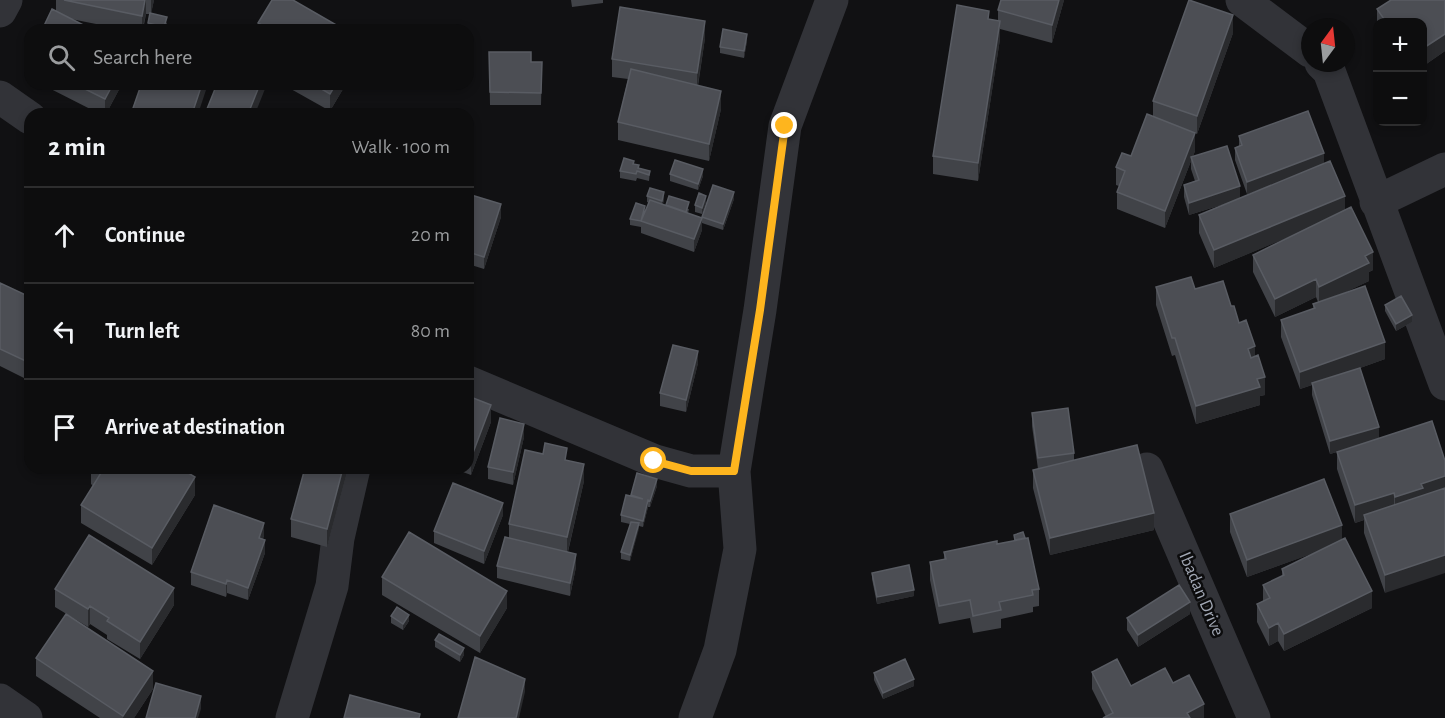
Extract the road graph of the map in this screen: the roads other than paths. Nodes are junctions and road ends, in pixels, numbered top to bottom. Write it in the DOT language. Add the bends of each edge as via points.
graph roads {
  1 [pos="6,0"];
  2 [pos="832,0"];
  3 [pos="1242,0"];
  4 [pos="0,11"];
  5 [pos="1301,44"];
  6 [pos="1329,72"];
  7 [pos="0,98"];
  8 [pos="24,114"];
  9 [pos="1445,169"];
  10 [pos="1376,202"];
  11 [pos="1445,384"];
  12 [pos="474,385"];
  13 [pos="1148,469"];
  14 [pos="734,471"];
  15 [pos="353,474"];
  16 [pos="0,699"];
  17 [pos="27,718"];
  18 [pos="292,718"];
  19 [pos="695,718"];
  20 [pos="1254,718"];
  1 -- 4 [label="street"];
  2 -- 14 [label="street" via="785,126"];
  3 -- 5 [label="street"];
  6 -- 10 [label="street"];
  7 -- 8 [label="street"];
  9 -- 10 [label="street"];
  10 -- 11 [label="street"];
  12 -- 14 [label="street" via="654,461 691,471"];
  13 -- 20 [label="street, Ibadan Drive"];
  14 -- 19 [label="street" via="740,549 720,650"];
  15 -- 18 [label="street" via="332,586"];
  16 -- 17 [label="street"];
}
